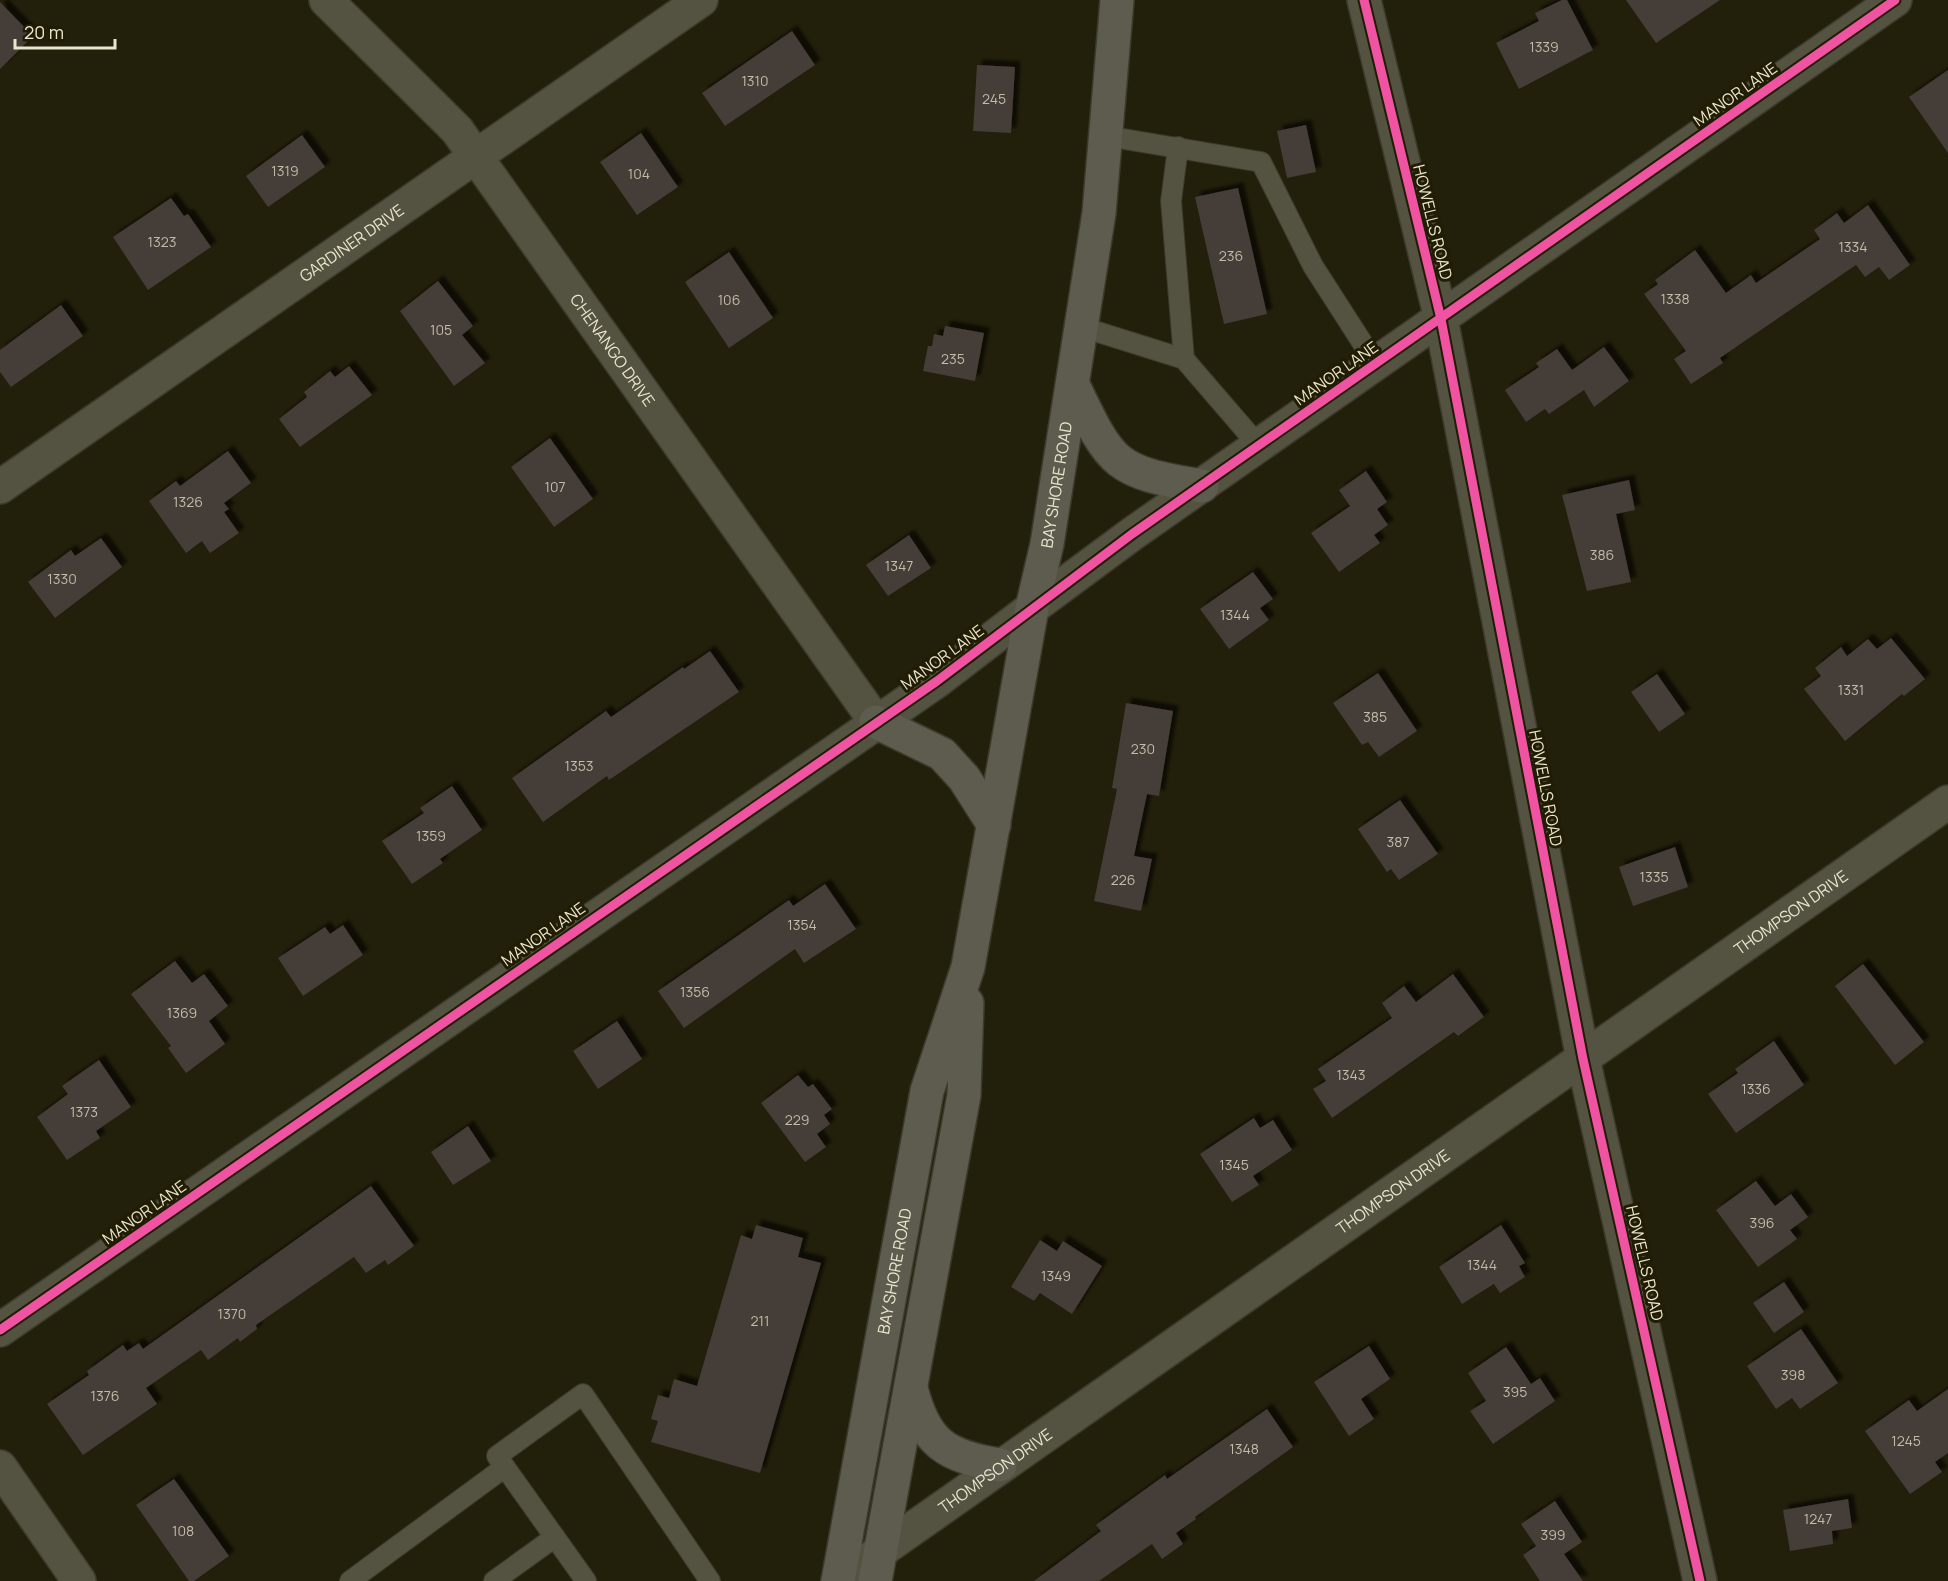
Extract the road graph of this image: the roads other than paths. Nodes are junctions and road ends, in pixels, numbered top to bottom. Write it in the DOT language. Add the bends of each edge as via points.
graph roads {
  1 [pos="326,0"];
  2 [pos="702,0"];
  3 [pos="1117,0"];
  4 [pos="1364,0"];
  5 [pos="1895,0"];
  6 [pos="1106,136"];
  7 [pos="1178,147"];
  8 [pos="477,158"];
  9 [pos="1441,319"];
  10 [pos="1082,327"];
  11 [pos="1184,359"];
  12 [pos="1376,364"];
  13 [pos="1073,386"];
  14 [pos="1259,446"];
  15 [pos="1202,486"];
  16 [pos="0,487"];
  17 [pos="1032,608"];
  18 [pos="876,722"];
  19 [pos="1948,802"];
  20 [pos="994,825"];
  21 [pos="968,967"];
  22 [pos="1583,1059"];
  23 [pos="0,1330"];
  24 [pos="911,1388"];
  25 [pos="1000,1466"];
  26 [pos="0,1467"];
  27 [pos="505,1467"];
  28 [pos="555,1537"];
  29 [pos="878,1566"];
  30 [pos="79,1581"];
  31 [pos="350,1581"];
  32 [pos="494,1581"];
  33 [pos="586,1581"];
  34 [pos="710,1581"];
  35 [pos="838,1581"];
  36 [pos="1700,1581"];
  1 -- 8 [label="street, CHENANGO DRIVE" via="457,130"];
  2 -- 8 [label="street, GARDINER DRIVE"];
  3 -- 6 [label="main road, BAY SHORE ROAD"];
  4 -- 9 [label="street, HOWELLS ROAD"];
  5 -- 9 [label="street, MANOR LANE"];
  6 -- 7 [label="lane"];
  6 -- 10 [label="main road, BAY SHORE ROAD"];
  7 -- 11 [label="lane" via="1172,201"];
  7 -- 12 [label="lane" via="1262,162 1313,266"];
  8 -- 16 [label="street, GARDINER DRIVE"];
  8 -- 18 [label="street, CHENANGO DRIVE"];
  9 -- 12 [label="street, MANOR LANE"];
  9 -- 22 [label="street, HOWELLS ROAD"];
  10 -- 11 [label="lane"];
  10 -- 13 [label="main road, BAY SHORE ROAD"];
  11 -- 14 [label="lane"];
  12 -- 14 [label="street, MANOR LANE"];
  13 -- 15 [label="main road" via="1102,443 1121,464 1154,478"];
  13 -- 17 [label="main road, BAY SHORE ROAD" via="1047,544"];
  14 -- 15 [label="street, MANOR LANE"];
  15 -- 17 [label="street, MANOR LANE"];
  17 -- 18 [label="street, MANOR LANE" via="979,651"];
  17 -- 20 [label="main road, BAY SHORE ROAD"];
  18 -- 20 [label="main road" via="942,754 964,778"];
  18 -- 23 [label="street, MANOR LANE"];
  19 -- 22 [label="street, THOMPSON DRIVE"];
  20 -- 21 [label="main road, BAY SHORE ROAD"];
  21 -- 24 [label="main road, BAY SHORE ROAD" via="964,1095"];
  21 -- 35 [label="main road, BAY SHORE ROAD" via="927,1091"];
  22 -- 25 [label="street, THOMPSON DRIVE"];
  22 -- 36 [label="street, HOWELLS ROAD"];
  24 -- 25 [label="main road" via="917,1413 932,1438 959,1457"];
  24 -- 29 [label="main road, BAY SHORE ROAD"];
  25 -- 29 [label="street, THOMPSON DRIVE"];
  26 -- 30 [label="street"];
  27 -- 28 [label="lane"];
  27 -- 31 [label="lane"];
  27 -- 34 [label="lane" via="496,1456 583,1394"];
  28 -- 32 [label="lane"];
  28 -- 33 [label="lane"];
  29 -- 35 [label="street, THOMPSON DRIVE"];
}
